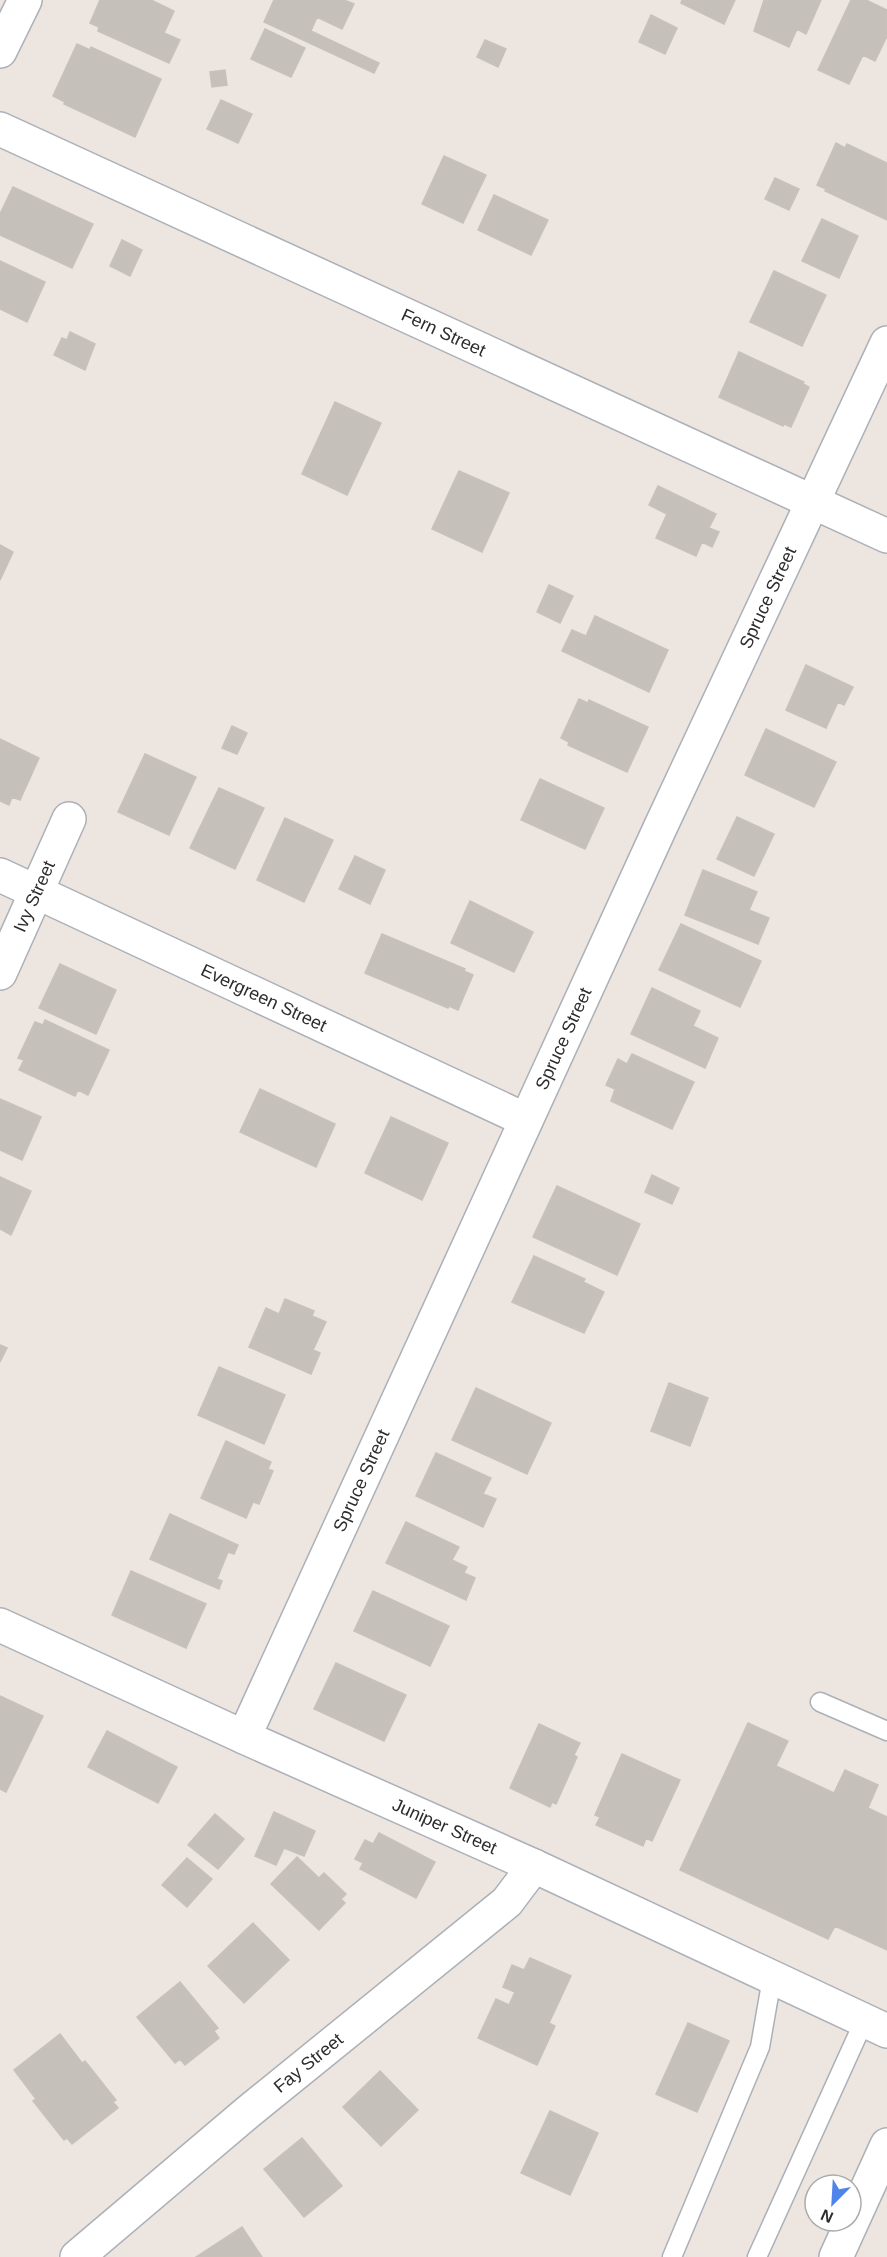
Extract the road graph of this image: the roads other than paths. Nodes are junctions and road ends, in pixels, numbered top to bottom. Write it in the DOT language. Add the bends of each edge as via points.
graph roads {
  1 [pos="26,0"];
  2 [pos="0,51"];
  3 [pos="0,129"];
  4 [pos="887,343"];
  5 [pos="813,502"];
  6 [pos="887,536"];
  7 [pos="69,819"];
  8 [pos="0,875"];
  9 [pos="36,892"];
  10 [pos="0,973"];
  11 [pos="526,1120"];
  12 [pos="0,1625"];
  13 [pos="820,1702"];
  14 [pos="887,1731"];
  15 [pos="244,1737"];
  16 [pos="534,1866"];
  17 [pos="772,1978"];
  18 [pos="876,2026"];
  19 [pos="887,2145"];
  20 [pos="77,2257"];
  21 [pos="672,2257"];
  22 [pos="757,2257"];
  23 [pos="836,2257"];
  1 -- 2 [label="street"];
  3 -- 5 [label="street, Fern Street"];
  4 -- 5 [label="street, Spruce Street"];
  5 -- 6 [label="street, Fern Street"];
  5 -- 11 [label="street, Spruce Street"];
  7 -- 9 [label="street, Ivy Street"];
  8 -- 9 [label="street, Evergreen Street"];
  9 -- 10 [label="street, Ivy Street"];
  9 -- 11 [label="street, Evergreen Street"];
  11 -- 15 [label="street, Spruce Street"];
  12 -- 15 [label="street, Juniper Street"];
  13 -- 14 [label="lane"];
  15 -- 16 [label="street, Juniper Street"];
  16 -- 17 [label="street, Juniper Street"];
  16 -- 20 [label="street, Fay Street" via="507,1902"];
  17 -- 18 [label="street, Juniper Street"];
  17 -- 21 [label="lane" via="760,2047"];
  18 -- 22 [label="lane"];
  19 -- 23 [label="street"];
}
